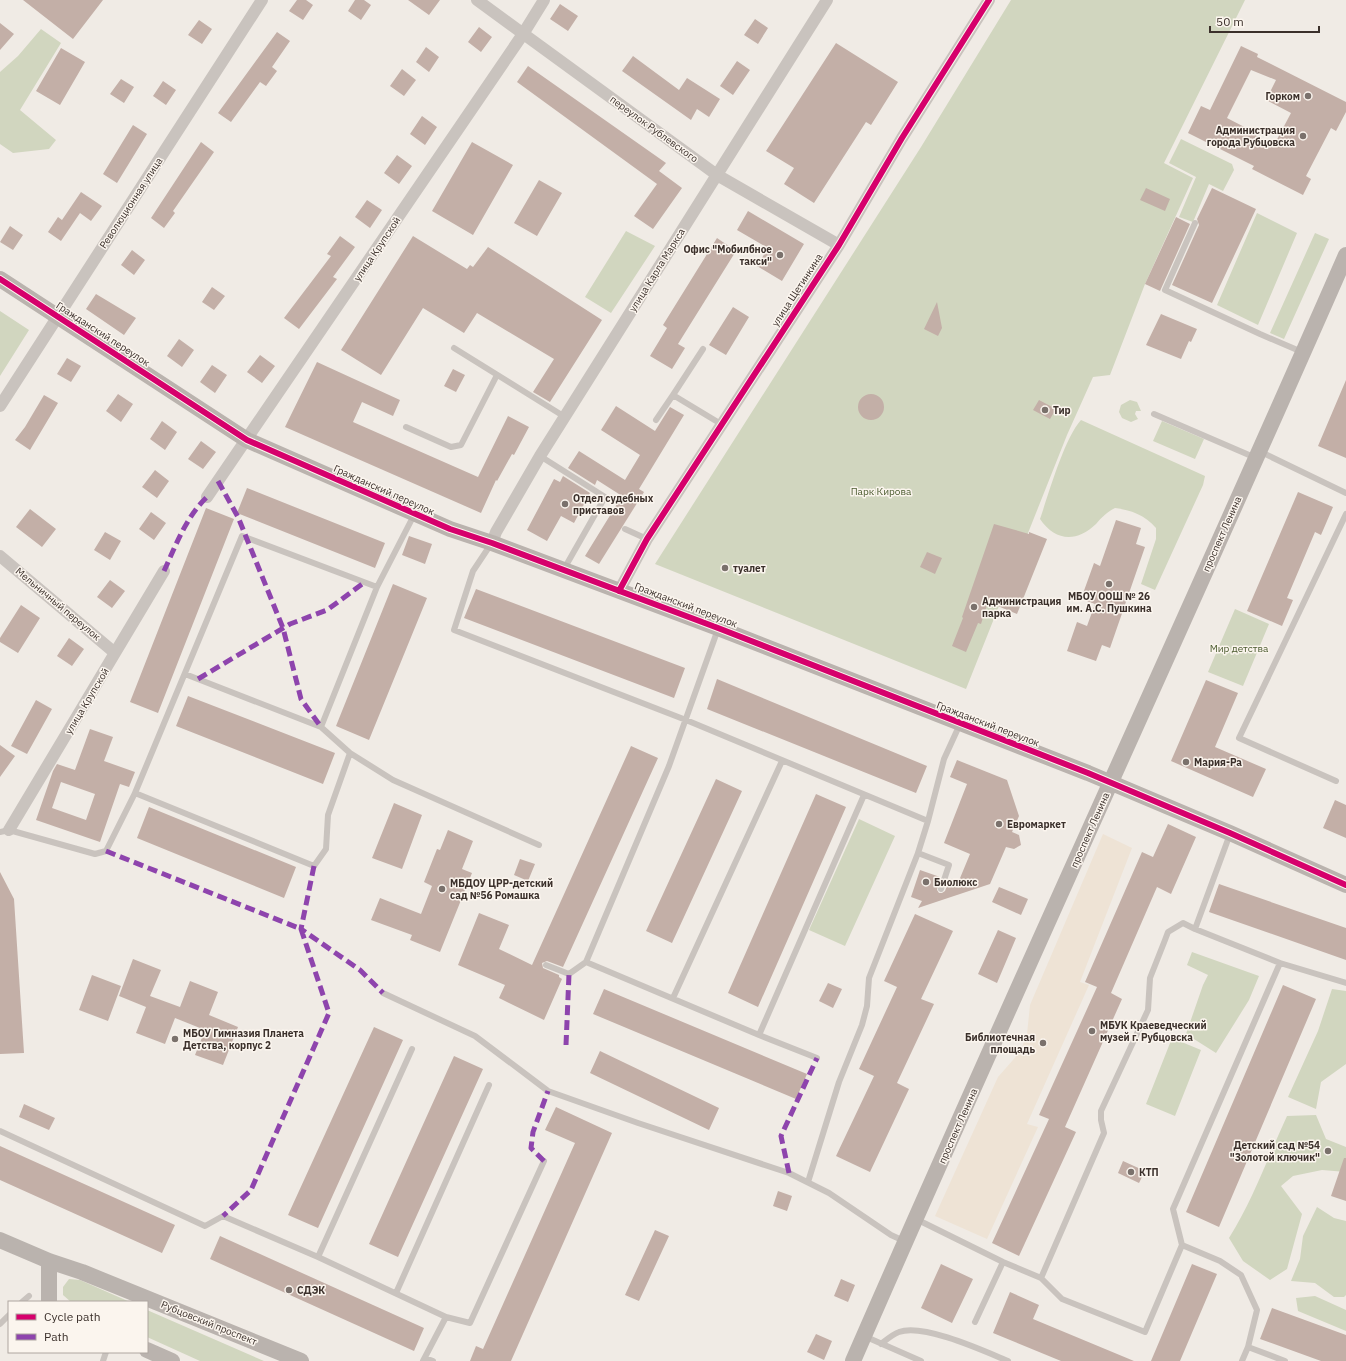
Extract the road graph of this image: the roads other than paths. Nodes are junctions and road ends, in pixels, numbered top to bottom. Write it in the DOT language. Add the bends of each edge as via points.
graph roads {
  1 [pos="262,0"];
  2 [pos="477,0"];
  3 [pos="544,0"];
  4 [pos="827,0"];
  5 [pos="989,0"];
  6 [pos="523,34"];
  7 [pos="717,175"];
  8 [pos="1195,223"];
  9 [pos="839,245"];
  10 [pos="1346,256"];
  11 [pos="0,279"];
  12 [pos="58,317"];
  13 [pos="454,348"];
  14 [pos="703,349"];
  15 [pos="1304,352"];
  16 [pos="497,375"];
  17 [pos="673,395"];
  18 [pos="0,406"];
  19 [pos="1154,414"];
  20 [pos="565,417"];
  21 [pos="656,420"];
  22 [pos="721,424"];
  23 [pos="406,427"];
  24 [pos="247,440"];
  25 [pos="1257,454"];
  26 [pos="540,456"];
  27 [pos="1346,493"];
  28 [pos="207,497"];
  29 [pos="1346,514"];
  30 [pos="414,515"];
  31 [pos="625,529"];
  32 [pos="647,539"];
  33 [pos="492,543"];
  34 [pos="0,556"];
  35 [pos="564,569"];
  36 [pos="164,571"];
  37 [pos="377,587"];
  38 [pos="619,591"];
  39 [pos="718,628"];
  40 [pos="115,653"];
  41 [pos="185,674"];
  42 [pos="686,720"];
  43 [pos="960,724"];
  44 [pos="321,727"];
  45 [pos="350,753"];
  46 [pos="782,760"];
  47 [pos="1336,781"];
  48 [pos="1111,783"];
  49 [pos="135,793"];
  50 [pos="864,795"];
  51 [pos="928,821"];
  52 [pos="4,831"];
  53 [pos="1230,833"];
  54 [pos="539,845"];
  55 [pos="918,853"];
  56 [pos="1346,885"];
  57 [pos="941,889"];
  58 [pos="1195,930"];
  59 [pos="586,962"];
  60 [pos="1280,963"];
  61 [pos="546,965"];
  62 [pos="1346,983"];
  63 [pos="383,993"];
  64 [pos="673,998"];
  65 [pos="759,1034"];
  66 [pos="412,1049"];
  67 [pos="817,1058"];
  68 [pos="489,1085"];
  69 [pos="0,1131"];
  70 [pos="544,1161"];
  71 [pos="808,1182"];
  72 [pos="916,1219"];
  73 [pos="0,1240"];
  74 [pos="905,1241"];
  75 [pos="1182,1245"];
  76 [pos="318,1257"];
  77 [pos="49,1261"];
  78 [pos="1003,1262"];
  79 [pos="1041,1278"];
  80 [pos="396,1293"];
  81 [pos="29,1296"];
  82 [pos="23,1301"];
  83 [pos="49,1301"];
  84 [pos="8,1316"];
  85 [pos="446,1317"];
  86 [pos="975,1322"];
  87 [pos="0,1324"];
  88 [pos="864,1336"];
  89 [pos="881,1344"];
  90 [pos="1248,1348"];
  91 [pos="148,1350"];
  92 [pos="165,1359"];
  93 [pos="424,1359"];
  94 [pos="918,1360"];
  95 [pos="301,1361"];
  96 [pos="433,1361"];
  97 [pos="853,1361"];
  98 [pos="1008,1361"];
  99 [pos="1242,1361"];
  100 [pos="1285,1361"];
  1 -- 12 [label="street, Революционная улица"];
  2 -- 6 [label="street, переулок Рублевского"];
  3 -- 6 [label="street, улица Крупской"];
  4 -- 7 [label="street, улица Карла Маркса"];
  5 -- 9 [label="street, улица Щетинкина" via="902,138"];
  6 -- 7 [label="street, переулок Рублевского"];
  6 -- 24 [label="street, улица Крупской"];
  7 -- 9 [label="street, переулок Рублевского"];
  7 -- 20 [label="street, улица Карла Маркса"];
  8 -- 15 [label="lane" via="1165,290"];
  9 -- 22 [label="street, улица Щетинкина"];
  10 -- 15 [label="street, проспект Ленина"];
  11 -- 12 [label="street, Гражданский переулок"];
  12 -- 18 [label="street, Революционная улица"];
  12 -- 24 [label="street, Гражданский переулок"];
  13 -- 16 [label="lane"];
  14 -- 17 [label="lane"];
  15 -- 25 [label="street, проспект Ленина"];
  16 -- 20 [label="lane"];
  16 -- 23 [label="lane" via="461,445 451,447"];
  17 -- 21 [label="lane"];
  17 -- 22 [label="lane"];
  19 -- 25 [label="lane"];
  20 -- 26 [label="street, улица Карла Маркса"];
  22 -- 32 [label="street, улица Щетинкина"];
  24 -- 28 [label="street, улица Крупской"];
  24 -- 30 [label="street, Гражданский переулок"];
  25 -- 27 [label="lane"];
  25 -- 48 [label="street, проспект Ленина"];
  26 -- 33 [label="street, улица Карла Маркса"];
  26 -- 35 [label="lane" via="606,497"];
  29 -- 47 [label="lane" via="1239,738"];
  30 -- 33 [label="street, Гражданский переулок"];
  30 -- 37 [label="lane"];
  31 -- 32 [label="lane"];
  32 -- 38 [label="street, улица Щетинкина"];
  33 -- 35 [label="street, Гражданский переулок"];
  33 -- 42 [label="lane" via="473,571 454,630"];
  34 -- 40 [label="street, Мельничный переулок"];
  35 -- 38 [label="street, Гражданский переулок"];
  36 -- 40 [label="street, улица Крупской"];
  37 -- 41 [label="lane" via="242,536"];
  37 -- 44 [label="lane"];
  38 -- 39 [label="street, Гражданский переулок"];
  39 -- 42 [label="lane"];
  39 -- 43 [label="street, Гражданский переулок"];
  40 -- 52 [label="street, улица Крупской"];
  41 -- 44 [label="lane"];
  41 -- 49 [label="lane"];
  42 -- 46 [label="lane"];
  42 -- 59 [label="lane"];
  43 -- 48 [label="street, Гражданский переулок"];
  43 -- 51 [label="lane" via="944,759"];
  44 -- 45 [label="lane"];
  45 -- 49 [label="lane" via="328,814 326,849 314,866"];
  45 -- 54 [label="lane" via="393,780"];
  46 -- 50 [label="lane"];
  46 -- 64 [label="lane"];
  48 -- 53 [label="street, Гражданский переулок"];
  48 -- 72 [label="street, проспект Ленина"];
  49 -- 52 [label="lane" via="106,851 95,854"];
  50 -- 51 [label="lane"];
  50 -- 65 [label="lane"];
  51 -- 55 [label="lane"];
  53 -- 56 [label="street, Гражданский переулок"];
  53 -- 58 [label="lane"];
  55 -- 57 [label="lane" via="949,865"];
  55 -- 71 [label="lane" via="869,978 867,1006 862,1025 834,1096"];
  58 -- 60 [label="lane"];
  58 -- 79 [label="lane" via="1182,923 1168,932 1150,978 1148,1010 1101,1111 1104,1133"];
  59 -- 61 [label="lane" via="569,974"];
  59 -- 64 [label="lane"];
  60 -- 62 [label="lane"];
  60 -- 75 [label="lane" via="1172,1209"];
  63 -- 71 [label="lane" via="476,1036 548,1091 645,1126 790,1173"];
  64 -- 65 [label="lane"];
  65 -- 67 [label="lane"];
  66 -- 76 [label="lane"];
  68 -- 80 [label="lane"];
  69 -- 76 [label="lane" via="205,1226 223,1216"];
  70 -- 85 [label="lane" via="470,1323"];
  71 -- 74 [label="lane" via="829,1193 891,1235"];
  72 -- 74 [label="street, проспект Ленина"];
  72 -- 78 [label="lane"];
  73 -- 77 [label="street, Рубцовский проспект"];
  74 -- 88 [label="street, проспект Ленина"];
  75 -- 79 [label="lane" via="1145,1332 1062,1299"];
  75 -- 90 [label="lane" via="1220,1261 1241,1275 1257,1310"];
  76 -- 80 [label="lane"];
  77 -- 83 [label="street"];
  77 -- 95 [label="street, Рубцовский проспект"];
  78 -- 79 [label="lane"];
  78 -- 86 [label="lane"];
  80 -- 85 [label="lane"];
  81 -- 82 [label="lane"];
  84 -- 87 [label="lane"];
  85 -- 93 [label="lane"];
  88 -- 89 [label="lane"];
  88 -- 97 [label="street, проспект Ленина"];
  89 -- 94 [label="lane"];
  89 -- 98 [label="lane" via="899,1332 917,1330 965,1344"];
  90 -- 99 [label="lane"];
  90 -- 100 [label="lane"];
  91 -- 92 [label="street"];
  93 -- 96 [label="lane"];
}
